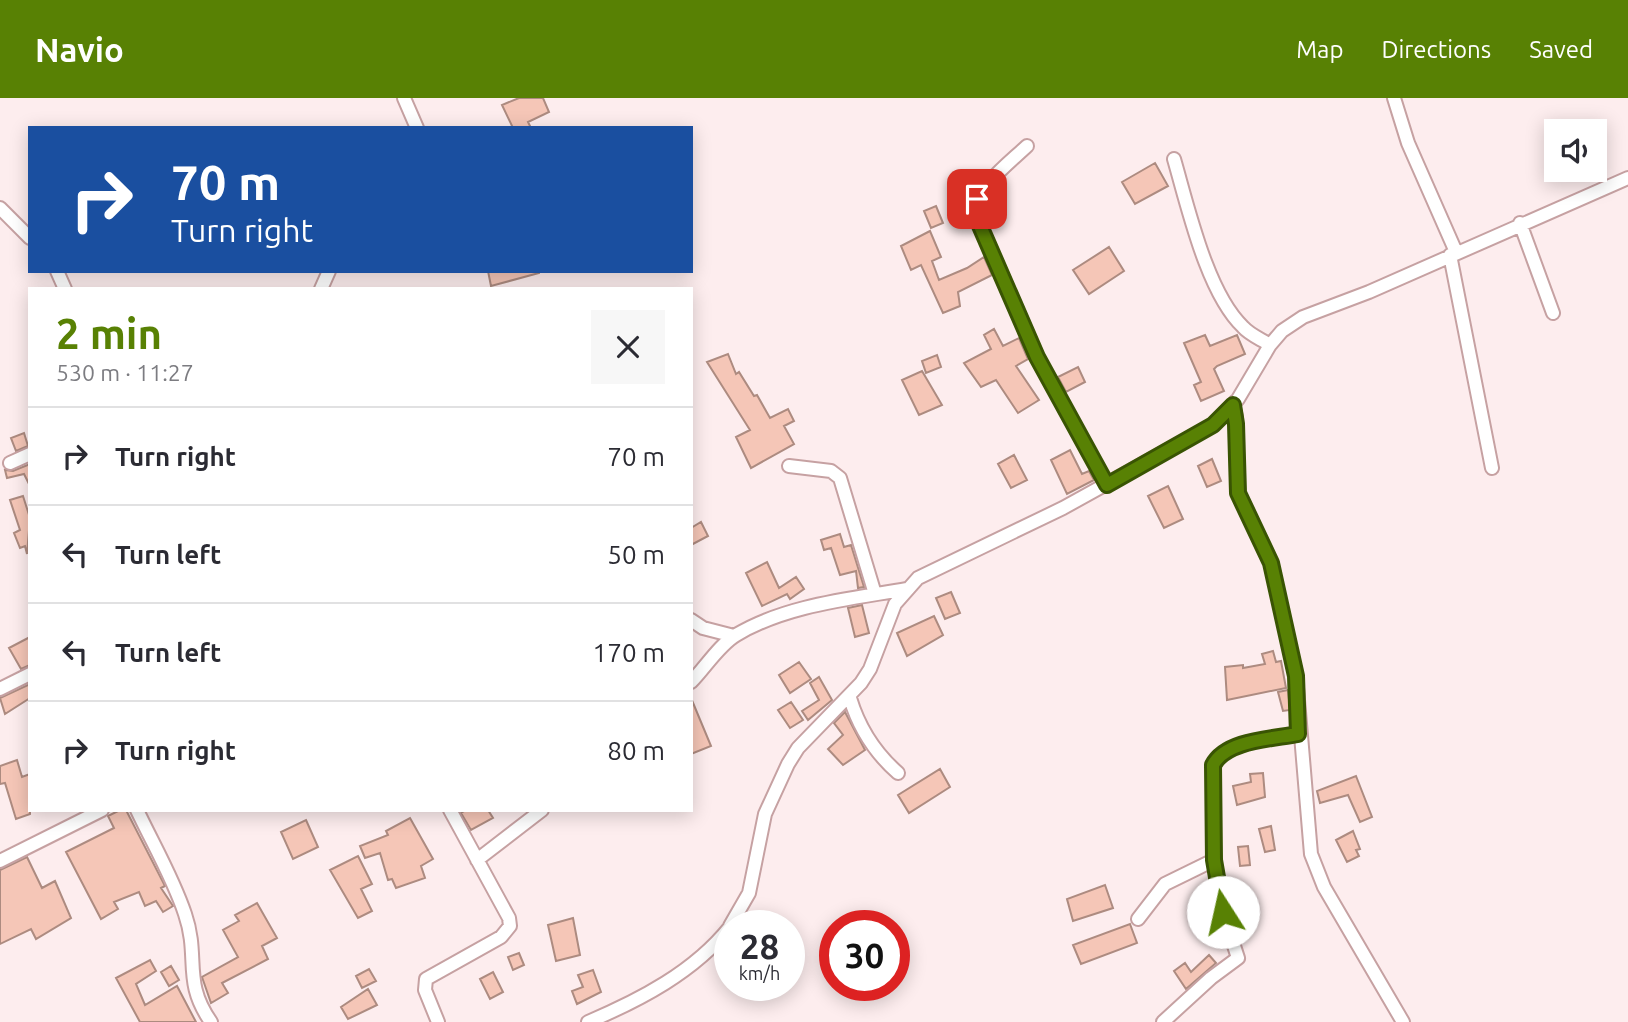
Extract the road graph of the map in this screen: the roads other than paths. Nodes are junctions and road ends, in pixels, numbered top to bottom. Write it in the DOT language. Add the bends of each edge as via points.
graph roads {
  1 [pos="404,98"];
  2 [pos="1394,98"];
  3 [pos="416,126"];
  4 [pos="1027,146"];
  5 [pos="1174,159"];
  6 [pos="1628,178"];
  7 [pos="0,208"];
  8 [pos="1520,223"];
  9 [pos="28,236"];
  10 [pos="1453,253"];
  11 [pos="1553,313"];
  12 [pos="1270,345"];
  13 [pos="1233,405"];
  14 [pos="28,455"];
  15 [pos="10,463"];
  16 [pos="789,466"];
  17 [pos="1492,468"];
  18 [pos="1107,485"];
  19 [pos="907,589"];
  20 [pos="875,594"];
  21 [pos="693,621"];
  22 [pos="734,636"];
  23 [pos="28,675"];
  24 [pos="693,680"];
  25 [pos="0,689"];
  26 [pos="850,698"];
  27 [pos="1298,734"];
  28 [pos="898,773"];
  29 [pos="98,812"];
  30 [pos="138,812"];
  31 [pos="451,812"];
  32 [pos="539,812"];
  33 [pos="477,860"];
  34 [pos="1214,860"];
  35 [pos="0,861"];
  36 [pos="739,910"];
  37 [pos="1138,919"];
  38 [pos="714,941"];
  39 [pos="211,1022"];
  40 [pos="438,1022"];
  41 [pos="588,1022"];
  42 [pos="1163,1022"];
  43 [pos="1403,1022"];
  1 -- 3 [label="street"];
  2 -- 10 [label="street"];
  4 -- 18 [label="street" via="987,185 974,212 1037,357"];
  5 -- 12 [label="street" via="1204,261 1245,330"];
  6 -- 8 [label="street"];
  7 -- 9 [label="street"];
  8 -- 10 [label="street"];
  8 -- 11 [label="street"];
  10 -- 12 [label="street" via="1303,317"];
  10 -- 17 [label="street"];
  12 -- 13 [label="street"];
  13 -- 18 [label="street" via="1213,425"];
  13 -- 27 [label="street" via="1238,493 1271,563 1296,676"];
  14 -- 15 [label="street"];
  16 -- 20 [label="street" via="831,471 840,478"];
  18 -- 19 [label="street" via="936,569"];
  19 -- 20 [label="street"];
  19 -- 26 [label="street" via="895,604 870,669"];
  20 -- 22 [label="street" via="822,604"];
  21 -- 22 [label="street"];
  22 -- 24 [label="street"];
  23 -- 25 [label="street"];
  26 -- 28 [label="street" via="878,755"];
  26 -- 36 [label="street" via="798,748 789,764 765,814 749,893"];
  27 -- 34 [label="street" via="1219,754 1213,765"];
  27 -- 43 [label="street" via="1317,873"];
  29 -- 35 [label="street"];
  30 -- 39 [label="street" via="185,912 194,951 193,990"];
  31 -- 33 [label="street"];
  32 -- 33 [label="street"];
  33 -- 40 [label="street" via="510,926 501,937 426,979 427,998"];
  34 -- 37 [label="street" via="1165,884"];
  34 -- 42 [label="street" via="1223,912 1238,958"];
  38 -- 41 [label="street" via="642,999"];
}
